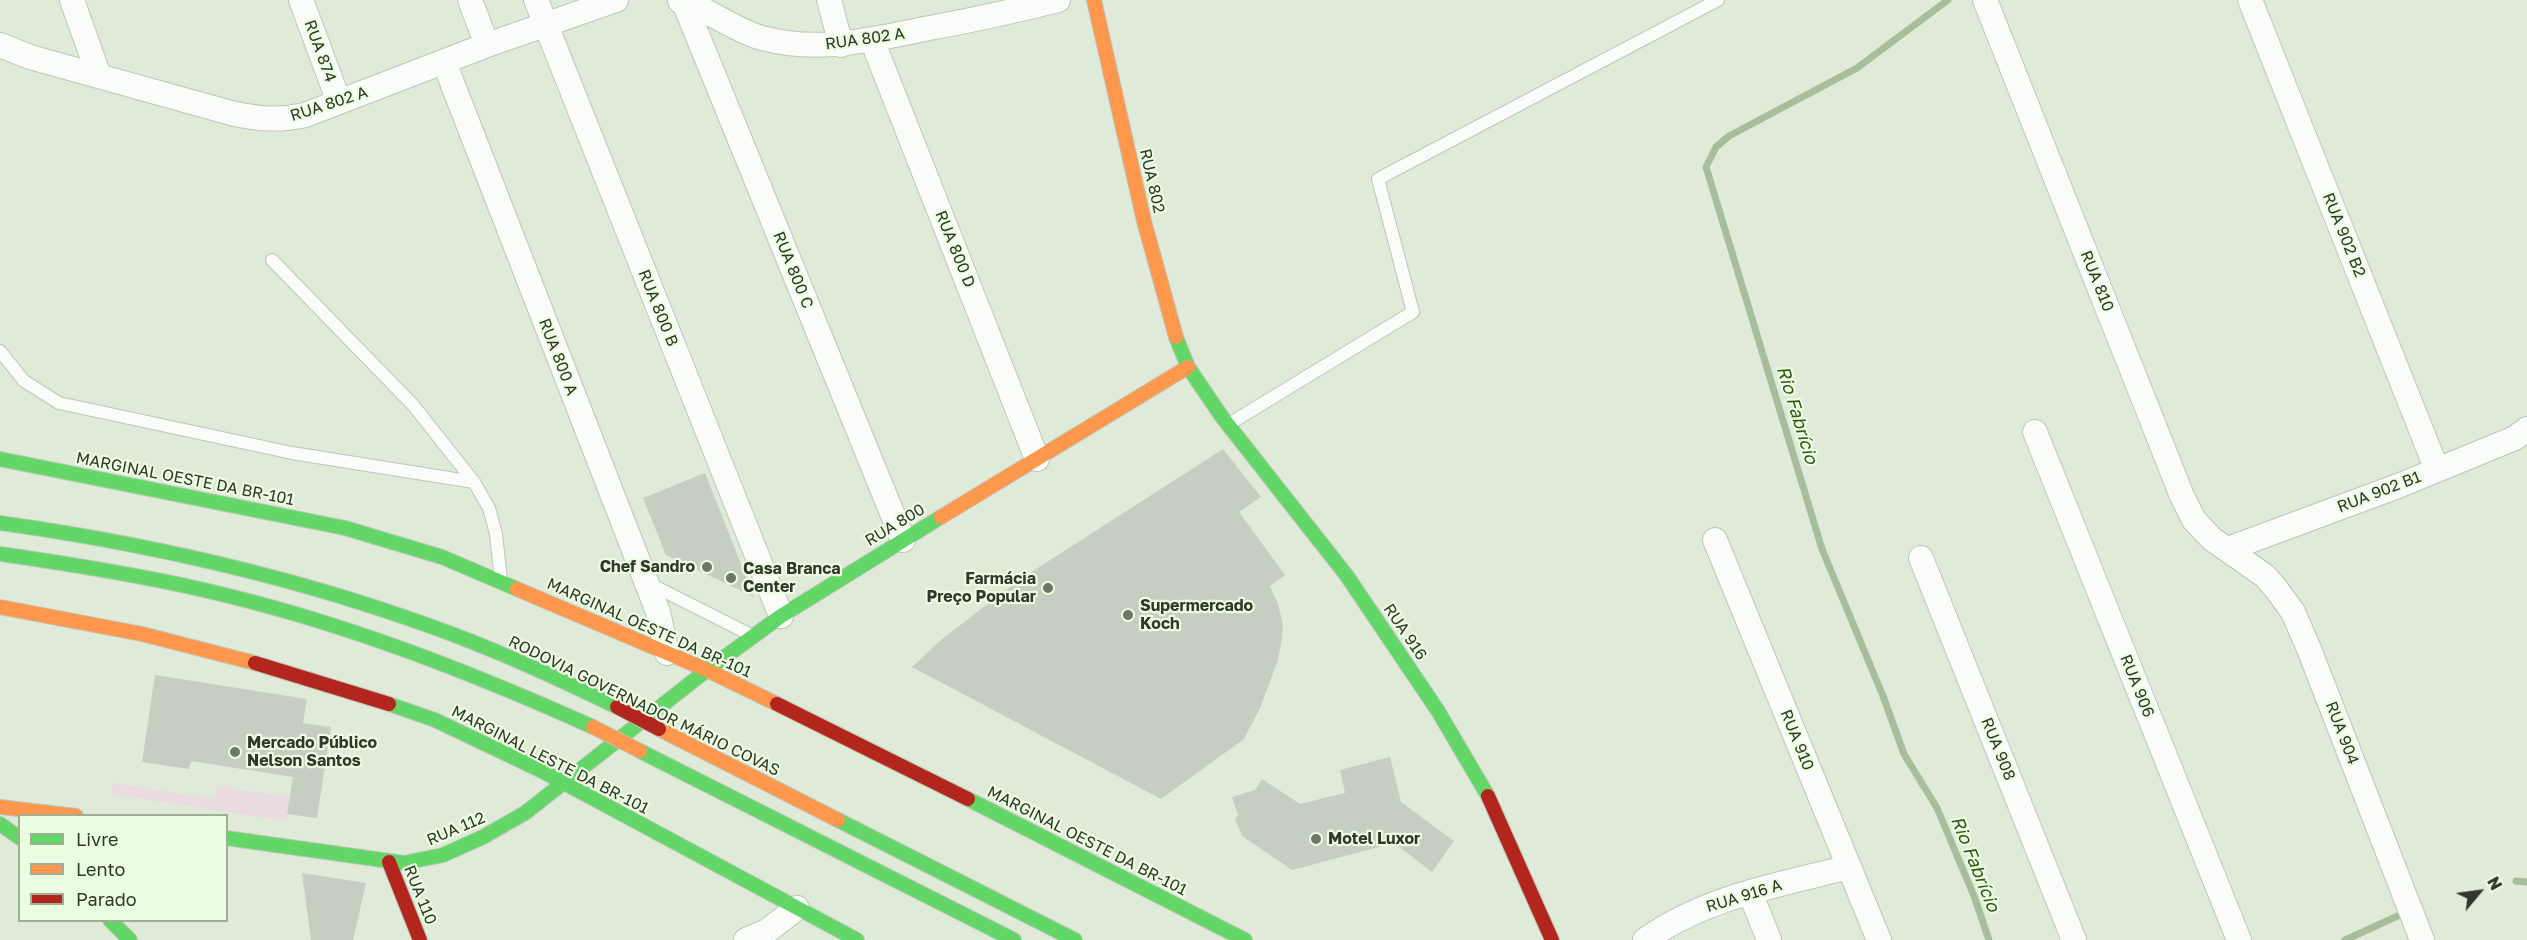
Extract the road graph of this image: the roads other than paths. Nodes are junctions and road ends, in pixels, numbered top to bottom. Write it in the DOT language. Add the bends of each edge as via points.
graph roads {
  1 [pos="72,0"];
  2 [pos="301,0"];
  3 [pos="470,0"];
  4 [pos="536,0"];
  5 [pos="616,0"];
  6 [pos="829,0"];
  7 [pos="1058,0"];
  8 [pos="1094,0"];
  9 [pos="1718,0"];
  10 [pos="1985,0"];
  11 [pos="2250,0"];
  12 [pos="682,1"];
  13 [pos="988,8"];
  14 [pos="546,25"];
  15 [pos="872,40"];
  16 [pos="0,45"];
  17 [pos="487,45"];
  18 [pos="841,45"];
  19 [pos="444,62"];
  20 [pos="99,76"];
  21 [pos="339,102"];
  22 [pos="272,260"];
  23 [pos="0,351"];
  24 [pos="1188,367"];
  25 [pos="1228,425"];
  26 [pos="2527,429"];
  27 [pos="2035,432"];
  28 [pos="0,459"];
  29 [pos="1037,459"];
  30 [pos="2437,470"];
  31 [pos="474,482"];
  32 [pos="0,523"];
  33 [pos="903,540"];
  34 [pos="1714,540"];
  35 [pos="2228,549"];
  36 [pos="0,554"];
  37 [pos="1921,558"];
  38 [pos="501,581"];
  39 [pos="645,582"];
  40 [pos="0,607"];
  41 [pos="781,616"];
  42 [pos="754,636"];
  43 [pos="750,654"];
  44 [pos="668,661"];
  45 [pos="707,670"];
  46 [pos="749,673"];
  47 [pos="669,686"];
  48 [pos="750,691"];
  49 [pos="720,693"];
  50 [pos="701,695"];
  51 [pos="663,705"];
  52 [pos="632,730"];
  53 [pos="566,784"];
  54 [pos="0,807"];
  55 [pos="59,814"];
  56 [pos="0,824"];
  57 [pos="18,837"];
  58 [pos="228,838"];
  59 [pos="389,862"];
  60 [pos="1849,867"];
  61 [pos="1750,892"];
  62 [pos="797,908"];
  63 [pos="111,922"];
  64 [pos="130,940"];
  65 [pos="420,940"];
  66 [pos="746,940"];
  67 [pos="857,940"];
  68 [pos="1014,940"];
  69 [pos="1075,940"];
  70 [pos="1245,940"];
  71 [pos="1552,940"];
  72 [pos="1645,940"];
  73 [pos="1769,940"];
  74 [pos="1879,940"];
  75 [pos="2074,940"];
  76 [pos="2239,940"];
  77 [pos="2422,940"];
  1 -- 20 [label="street"];
  2 -- 21 [label="street, RUA 874"];
  3 -- 17 [label="street"];
  4 -- 14 [label="street, RUA 800 B"];
  5 -- 14 [label="street, RUA 802 A"];
  6 -- 18 [label="street"];
  7 -- 13 [label="street, RUA 802 A"];
  8 -- 24 [label="main road, RUA 802" via="1149,240"];
  9 -- 25 [label="lane" via="1378,179 1413,312"];
  10 -- 35 [label="street, RUA 810" via="2182,496 2194,520"];
  11 -- 30 [label="street, RUA 902 B2"];
  12 -- 18 [label="street, RUA 802 A" via="762,38 814,46"];
  12 -- 33 [label="street, RUA 800 C"];
  13 -- 15 [label="street, RUA 802 A"];
  14 -- 17 [label="street, RUA 802 A"];
  14 -- 41 [label="street, RUA 800 B"];
  15 -- 18 [label="street, RUA 802 A"];
  15 -- 29 [label="street, RUA 800 D"];
  16 -- 20 [label="street, RUA 802 A"];
  17 -- 19 [label="street, RUA 802 A"];
  19 -- 21 [label="street, RUA 802 A"];
  19 -- 39 [label="street, RUA 800 A"];
  20 -- 21 [label="street, RUA 802 A" via="265,120 305,115"];
  22 -- 31 [label="lane" via="412,405"];
  23 -- 31 [label="lane" via="24,381 58,403 292,453"];
  24 -- 25 [label="main road, RUA 916"];
  24 -- 29 [label="main road, RUA 800"];
  25 -- 71 [label="main road, RUA 916" via="1347,576 1458,742 1496,811"];
  26 -- 30 [label="street, RUA 902 B1" via="2515,438"];
  27 -- 76 [label="street, RUA 906"];
  28 -- 38 [label="main road, MARGINAL OESTE DA BR-101" via="345,528 442,557"];
  29 -- 33 [label="main road, RUA 800"];
  30 -- 35 [label="street, RUA 902 B1"];
  31 -- 38 [label="lane" via="496,534"];
  32 -- 69 [label="main road, RODOVIA GOVERNADOR MÁRIO COVAS, bridge" via="205,559 342,597 461,637 617,707"];
  33 -- 41 [label="main road, RUA 800"];
  34 -- 60 [label="street, RUA 910"];
  35 -- 77 [label="street, RUA 904" via="2265,576 2293,612"];
  36 -- 68 [label="main road, bridge" via="164,581 306,617 471,673 593,727"];
  37 -- 75 [label="street, RUA 908"];
  38 -- 44 [label="main road, MARGINAL OESTE DA BR-101"];
  39 -- 42 [label="lane"];
  39 -- 44 [label="street, RUA 800 A" via="658,612"];
  40 -- 53 [label="main road, MARGINAL LESTE DA BR-101" via="142,634 331,684 435,720"];
  41 -- 42 [label="main road, RUA 800"];
  42 -- 43 [label="main road"];
  42 -- 45 [label="main road, RUA 800"];
  44 -- 45 [label="main road, MARGINAL OESTE DA BR-101"];
  45 -- 48 [label="main road, MARGINAL OESTE DA BR-101"];
  45 -- 51 [label="main road, RUA 800"];
  46 -- 48 [label="main road"];
  47 -- 51 [label="main road"];
  48 -- 49 [label="main road"];
  48 -- 70 [label="main road, MARGINAL OESTE DA BR-101"];
  50 -- 51 [label="main road"];
  51 -- 52 [label="main road, RUA 800"];
  52 -- 53 [label="main road, RUA 112"];
  53 -- 59 [label="main road, RUA 112" via="525,813 464,846 418,861"];
  53 -- 62 [label="main road, MARGINAL LESTE DA BR-101"];
  54 -- 55 [label="main road"];
  56 -- 57 [label="main road"];
  58 -- 59 [label="main road, RUA 112"];
  59 -- 65 [label="main road, RUA 110"];
  60 -- 61 [label="street, RUA 916 A"];
  60 -- 74 [label="street, RUA 910"];
  61 -- 72 [label="street, RUA 916 A" via="1679,918"];
  61 -- 73 [label="street"];
  62 -- 66 [label="street" via="767,932"];
  62 -- 67 [label="main road, MARGINAL LESTE DA BR-101"];
  63 -- 64 [label="main road"];
}
